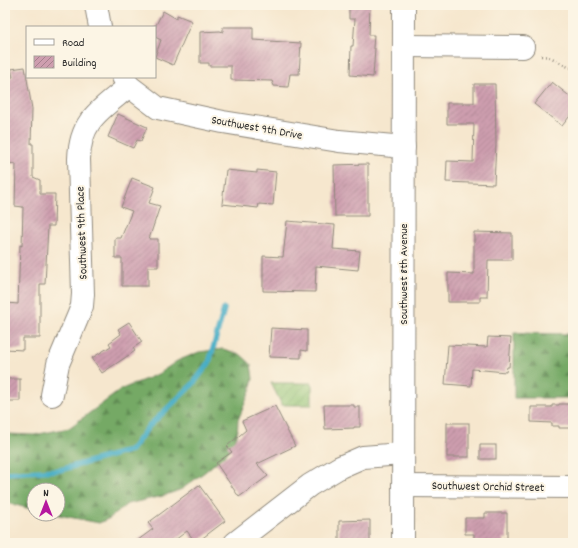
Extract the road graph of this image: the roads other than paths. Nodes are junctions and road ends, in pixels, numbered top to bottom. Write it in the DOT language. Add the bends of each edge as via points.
graph roads {
  1 [pos="96,5"];
  2 [pos="404,5"];
  3 [pos="100,26"];
  4 [pos="404,46"];
  5 [pos="523,47"];
  6 [pos="126,81"];
  7 [pos="404,147"];
  8 [pos="52,395"];
  9 [pos="402,454"];
  10 [pos="403,486"];
  11 [pos="573,487"];
  12 [pos="235,543"];
  13 [pos="403,543"];
  1 -- 3 [label="street"];
  2 -- 4 [label="street, Southwest 8th Avenue"];
  4 -- 5 [label="street"];
  4 -- 7 [label="street, Southwest 8th Avenue"];
  6 -- 7 [label="street, Southwest 9th Drive" via="158,108 339,141"];
  6 -- 8 [label="street, Southwest 9th Place" via="87,124 80,146 82,306 58,364"];
  7 -- 9 [label="street, Southwest 8th Avenue"];
  9 -- 10 [label="street, Southwest 8th Avenue"];
  9 -- 12 [label="street" via="363,457 340,467 310,485"];
  10 -- 11 [label="street, Southwest Orchid Street"];
  10 -- 13 [label="street, Southwest 8th Avenue"];
}
